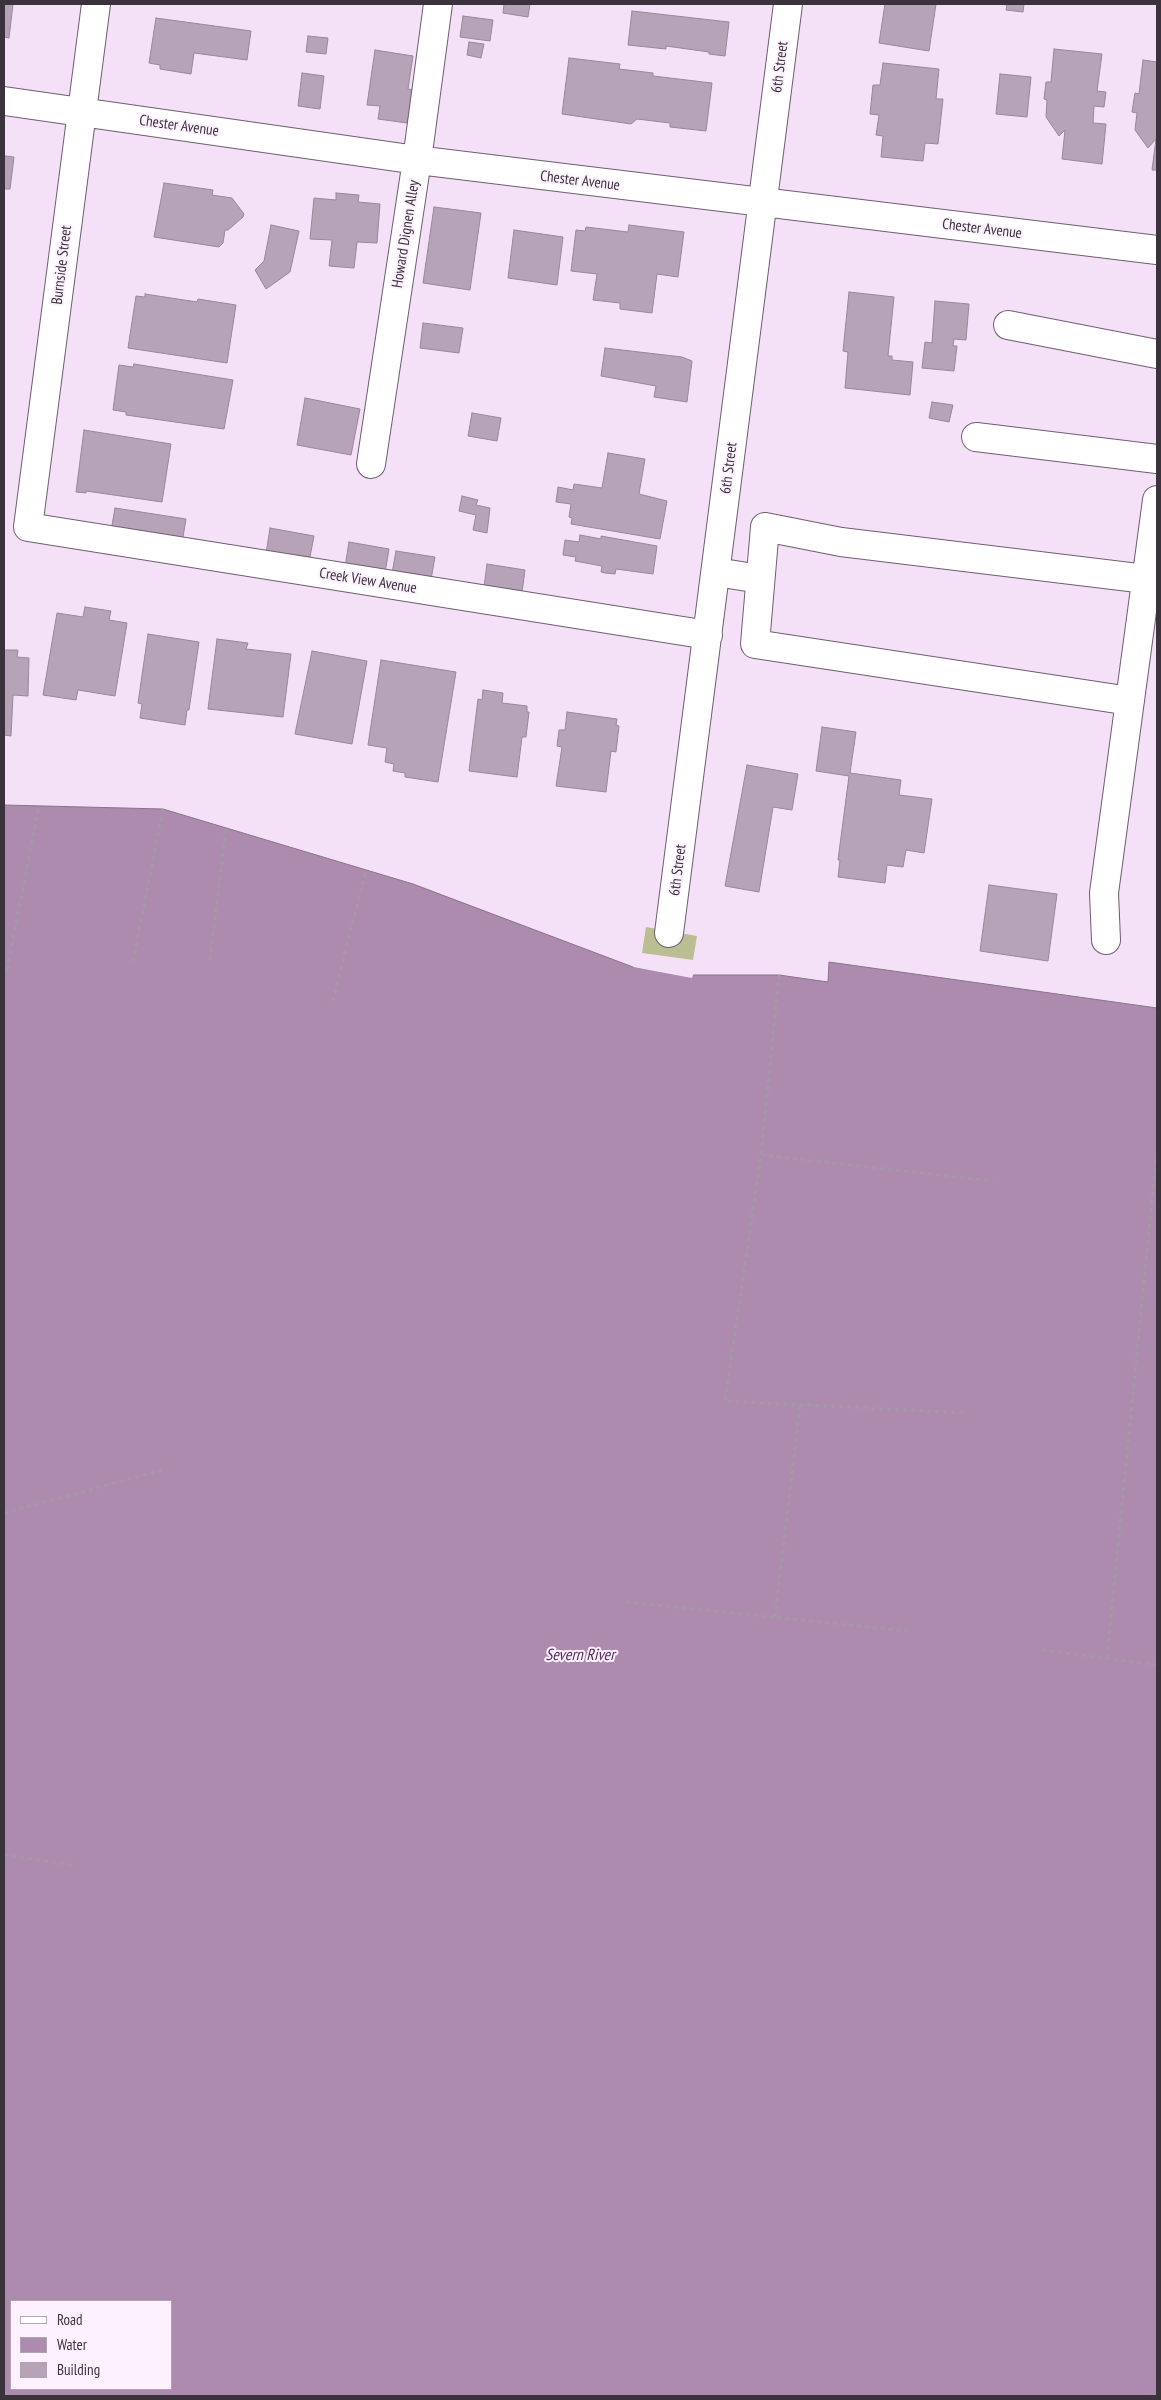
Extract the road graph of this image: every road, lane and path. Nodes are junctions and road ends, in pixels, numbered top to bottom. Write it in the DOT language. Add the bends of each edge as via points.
graph roads {
  1 [pos="96,4"];
  2 [pos="438,4"];
  3 [pos="788,4"];
  4 [pos="4,102"];
  5 [pos="82,112"];
  6 [pos="417,160"];
  7 [pos="762,203"];
  8 [pos="1157,250"];
  9 [pos="1008,325"];
  10 [pos="1157,354"];
  11 [pos="976,437"];
  12 [pos="1157,458"];
  13 [pos="371,464"];
  14 [pos="1157,500"];
  15 [pos="28,527"];
  16 [pos="716,572"];
  17 [pos="760,579"];
  18 [pos="1146,579"];
  19 [pos="708,635"];
  20 [pos="1130,701"];
  21 [pos="40,806"];
  22 [pos="163,809"];
  23 [pos="226,828"];
  24 [pos="366,870"];
  25 [pos="669,933"];
  26 [pos="1106,940"];
  27 [pos="210,960"];
  28 [pos="133,962"];
  29 [pos="7,970"];
  30 [pos="779,976"];
  31 [pos="333,1001"];
  32 [pos="1157,1148"];
  33 [pos="761,1155"];
  34 [pos="993,1181"];
  35 [pos="800,1405"];
  36 [pos="967,1413"];
  37 [pos="163,1470"];
  38 [pos="4,1513"];
  39 [pos="626,1602"];
  40 [pos="775,1617"];
  41 [pos="906,1632"];
  42 [pos="1042,1650"];
  43 [pos="1107,1658"];
  44 [pos="1157,1664"];
  45 [pos="4,1855"];
  46 [pos="72,1865"];
  47 [pos="1151,2394"];
  48 [pos="1143,2396"];
  1 -- 5 [label="street, Burnside Street"];
  2 -- 6 [label="street, Howard Dignen Alley"];
  3 -- 7 [label="street, 6th Street"];
  4 -- 5 [label="street, Chester Avenue"];
  5 -- 6 [label="street, Chester Avenue"];
  5 -- 15 [label="street, Burnside Street"];
  6 -- 7 [label="street, Chester Avenue"];
  6 -- 13 [label="street, Howard Dignen Alley"];
  7 -- 8 [label="street, Chester Avenue"];
  7 -- 16 [label="street, 6th Street"];
  9 -- 10 [label="street"];
  11 -- 12 [label="street"];
  14 -- 18 [label="street"];
  15 -- 19 [label="street, Creek View Avenue"];
  16 -- 17 [label="street"];
  16 -- 19 [label="street, 6th Street"];
  17 -- 18 [label="street" via="765,527 841,542"];
  17 -- 20 [label="street" via="755,644"];
  18 -- 20 [label="street"];
  19 -- 25 [label="street, 6th Street"];
  20 -- 26 [label="street" via="1104,893"];
  21 -- 29 [label="path"];
  22 -- 28 [label="path"];
  23 -- 27 [label="path"];
  24 -- 31 [label="path"];
  30 -- 33 [label="path"];
  32 -- 43 [label="path"];
  33 -- 34 [label="path"];
  33 -- 35 [label="path" via="725,1401"];
  35 -- 36 [label="path"];
  35 -- 40 [label="path"];
  37 -- 38 [label="path"];
  39 -- 40 [label="path"];
  40 -- 41 [label="path"];
  42 -- 43 [label="path"];
  43 -- 44 [label="path"];
  45 -- 46 [label="path"];
  47 -- 48 [label="path"];
}
